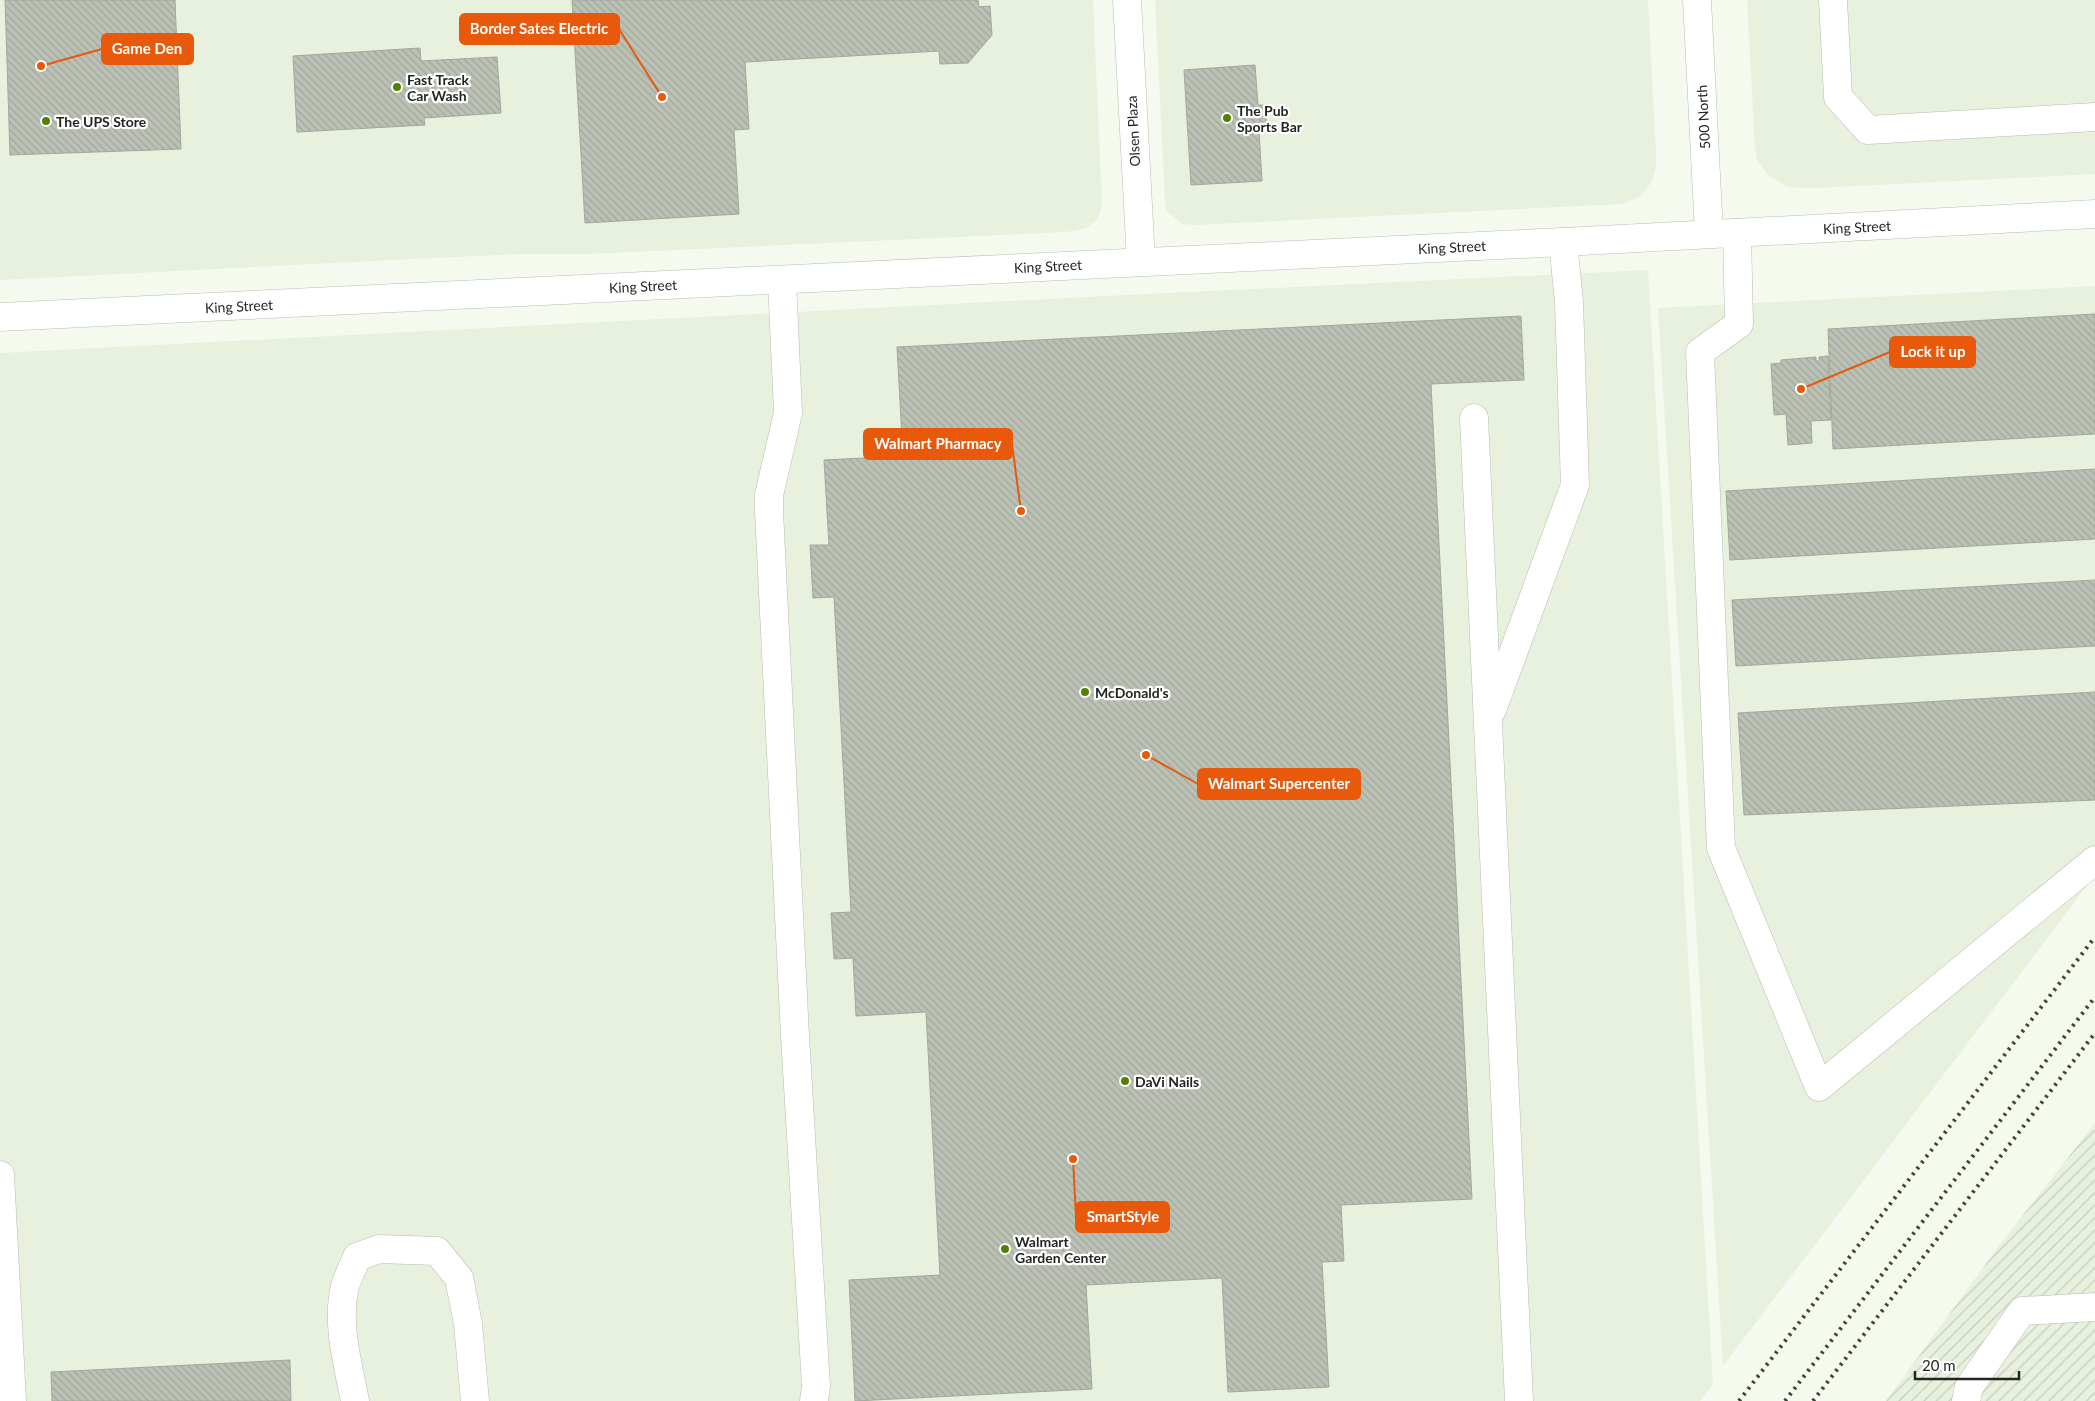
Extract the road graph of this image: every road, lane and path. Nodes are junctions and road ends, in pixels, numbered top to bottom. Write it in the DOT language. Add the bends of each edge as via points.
graph roads {
  1 [pos="1127,0"];
  2 [pos="1697,0"];
  3 [pos="1833,0"];
  4 [pos="2095,117"];
  5 [pos="2095,214"];
  6 [pos="1736,233"];
  7 [pos="1709,234"];
  8 [pos="1563,242"];
  9 [pos="1141,262"];
  10 [pos="782,280"];
  11 [pos="0,318"];
  12 [pos="1474,418"];
  13 [pos="1488,721"];
  14 [pos="2095,860"];
  15 [pos="0,1176"];
  16 [pos="3,1278"];
  17 [pos="2095,1307"];
  18 [pos="12,1401"];
  19 [pos="355,1401"];
  20 [pos="475,1401"];
  21 [pos="814,1401"];
  22 [pos="1519,1401"];
  23 [pos="1966,1401"];
  1 -- 9 [label="street, Olsen Plaza"];
  2 -- 7 [label="street, 500 North"];
  3 -- 4 [label="street" via="1838,97 1868,130"];
  5 -- 6 [label="street, King Street"];
  6 -- 7 [label="street, King Street"];
  6 -- 14 [label="street" via="1739,324 1700,352 1721,848 1819,1088"];
  7 -- 8 [label="street, King Street"];
  8 -- 9 [label="street, King Street"];
  8 -- 13 [label="street" via="1569,302 1575,485"];
  9 -- 10 [label="street, King Street"];
  10 -- 11 [label="street, King Street"];
  10 -- 21 [label="street" via="788,413 769,495 769,511 816,1386"];
  12 -- 13 [label="street"];
  13 -- 22 [label="street"];
  15 -- 16 [label="street"];
  16 -- 18 [label="street"];
  17 -- 23 [label="street" via="2022,1311 1969,1387"];
  19 -- 20 [label="street" via="343,1338 345,1286 357,1257 380,1249 437,1251 459,1278 468,1324"];
}
